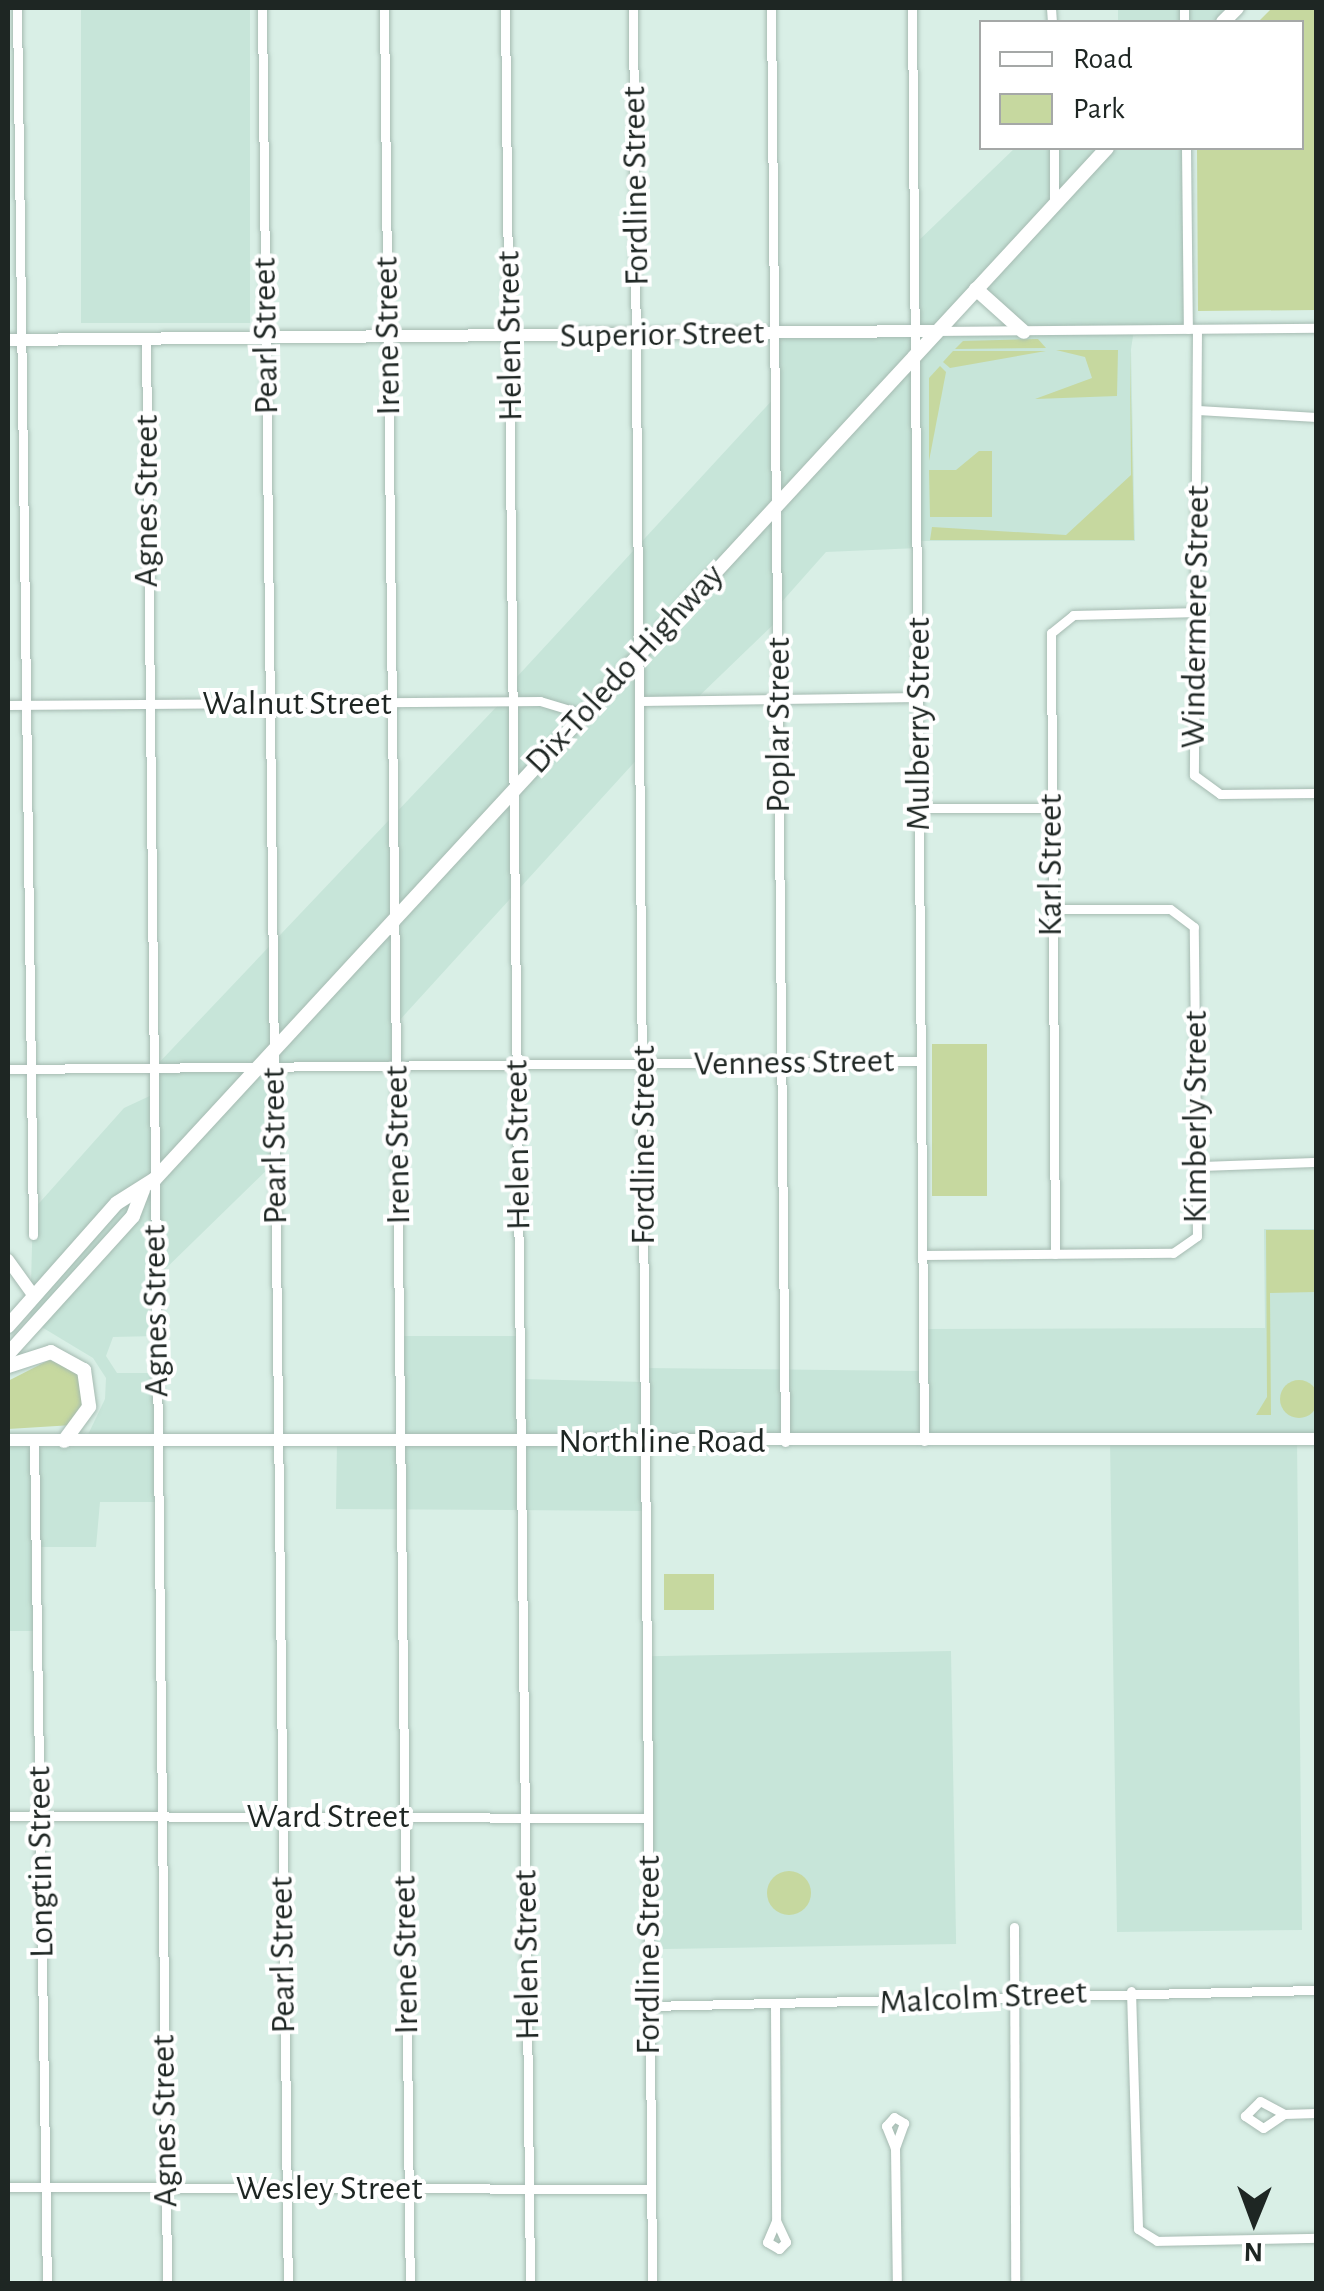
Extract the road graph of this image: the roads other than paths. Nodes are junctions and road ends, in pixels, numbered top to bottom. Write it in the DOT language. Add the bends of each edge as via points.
graph roads {
  1 [pos="17,8"];
  2 [pos="262,8"];
  3 [pos="384,8"];
  4 [pos="505,8"];
  5 [pos="634,8"];
  6 [pos="770,8"];
  7 [pos="912,8"];
  8 [pos="1054,150"];
  9 [pos="1106,150"];
  10 [pos="1186,150"];
  11 [pos="1054,205"];
  12 [pos="976,289"];
  13 [pos="1316,328"];
  14 [pos="1192,329"];
  15 [pos="938,331"];
  16 [pos="916,332"];
  17 [pos="1024,332"];
  18 [pos="775,334"];
  19 [pos="638,336"];
  20 [pos="510,337"];
  21 [pos="388,338"];
  22 [pos="146,339"];
  23 [pos="267,339"];
  24 [pos="13,340"];
  25 [pos="917,354"];
  26 [pos="1198,410"];
  27 [pos="1316,417"];
  28 [pos="778,503"];
  29 [pos="1200,612"];
  30 [pos="641,652"];
  31 [pos="919,697"];
  32 [pos="778,700"];
  33 [pos="641,701"];
  34 [pos="514,702"];
  35 [pos="392,703"];
  36 [pos="270,704"];
  37 [pos="8,706"];
  38 [pos="25,706"];
  39 [pos="149,706"];
  40 [pos="584,714"];
  41 [pos="516,787"];
  42 [pos="1316,794"];
  43 [pos="920,808"];
  44 [pos="1050,808"];
  45 [pos="1052,909"];
  46 [pos="395,918"];
  47 [pos="274,1050"];
  48 [pos="922,1061"];
  49 [pos="781,1063"];
  50 [pos="643,1064"];
  51 [pos="257,1066"];
  52 [pos="274,1066"];
  53 [pos="397,1066"];
  54 [pos="517,1066"];
  55 [pos="154,1068"];
  56 [pos="8,1070"];
  57 [pos="31,1070"];
  58 [pos="1316,1162"];
  59 [pos="1199,1166"];
  60 [pos="155,1179"];
  61 [pos="143,1190"];
  62 [pos="33,1235"];
  63 [pos="1055,1254"];
  64 [pos="922,1256"];
  65 [pos="8,1260"];
  66 [pos="34,1296"];
  67 [pos="8,1326"];
  68 [pos="8,1354"];
  69 [pos="8,1366"];
  70 [pos="1316,1439"];
  71 [pos="8,1440"];
  72 [pos="34,1441"];
  73 [pos="64,1441"];
  74 [pos="157,1441"];
  75 [pos="278,1441"];
  76 [pos="924,1441"];
  77 [pos="400,1442"];
  78 [pos="522,1442"];
  79 [pos="646,1442"];
  80 [pos="785,1442"];
  81 [pos="8,1816"];
  82 [pos="40,1816"];
  83 [pos="161,1816"];
  84 [pos="281,1817"];
  85 [pos="404,1818"];
  86 [pos="525,1818"];
  87 [pos="648,1818"];
  88 [pos="1014,1927"];
  89 [pos="1316,1990"];
  90 [pos="1132,1991"];
  91 [pos="1014,1992"];
  92 [pos="774,2005"];
  93 [pos="650,2006"];
  94 [pos="1316,2113"];
  95 [pos="1284,2114"];
  96 [pos="896,2148"];
  97 [pos="8,2186"];
  98 [pos="46,2187"];
  99 [pos="165,2188"];
  100 [pos="287,2188"];
  101 [pos="409,2189"];
  102 [pos="529,2189"];
  103 [pos="651,2189"];
  104 [pos="776,2221"];
  105 [pos="1316,2238"];
  106 [pos="48,2284"];
  107 [pos="167,2284"];
  108 [pos="288,2284"];
  109 [pos="410,2284"];
  110 [pos="530,2284"];
  111 [pos="652,2284"];
  112 [pos="897,2284"];
  113 [pos="1016,2284"];
  1 -- 24 [label="street"];
  2 -- 23 [label="street, Pearl Street"];
  3 -- 21 [label="street, Irene Street"];
  4 -- 20 [label="street, Helen Street"];
  5 -- 19 [label="street, Fordline Street"];
  6 -- 18 [label="street, Poplar Street"];
  7 -- 16 [label="street, Mulberry Street"];
  8 -- 11 [label="street"];
  9 -- 11 [label="main road, Dix-Toledo Highway"];
  10 -- 14 [label="street, Windermere Street"];
  11 -- 12 [label="main road, Dix-Toledo Highway"];
  12 -- 15 [label="main road, Dix-Toledo Highway"];
  12 -- 17 [label="main road"];
  13 -- 14 [label="street, Superior Street"];
  14 -- 17 [label="street, Superior Street"];
  14 -- 26 [label="street, Windermere Street"];
  15 -- 16 [label="main road, Superior Street"];
  15 -- 17 [label="street, Superior Street"];
  15 -- 25 [label="main road, Dix-Toledo Highway"];
  16 -- 18 [label="main road, Superior Street"];
  16 -- 25 [label="street, Mulberry Street"];
  18 -- 19 [label="main road, Superior Street"];
  18 -- 28 [label="street, Poplar Street"];
  19 -- 20 [label="main road, Superior Street"];
  19 -- 30 [label="street, Fordline Street"];
  20 -- 21 [label="main road, Superior Street"];
  20 -- 34 [label="street, Helen Street"];
  21 -- 23 [label="main road, Superior Street"];
  21 -- 35 [label="street, Irene Street"];
  22 -- 23 [label="main road, Superior Street"];
  22 -- 24 [label="main road, Superior Street"];
  22 -- 39 [label="street, Agnes Street"];
  23 -- 36 [label="street, Pearl Street"];
  24 -- 38 [label="street"];
  25 -- 28 [label="main road, Dix-Toledo Highway"];
  25 -- 31 [label="street, Mulberry Street"];
  26 -- 27 [label="street"];
  26 -- 29 [label="street, Windermere Street"];
  28 -- 30 [label="main road, Dix-Toledo Highway"];
  28 -- 32 [label="street, Poplar Street"];
  29 -- 42 [label="street, Windermere Street" via="1198,782 1220,794"];
  29 -- 44 [label="street, Karl Street" via="1073,615 1057,624"];
  30 -- 33 [label="street, Fordline Street"];
  30 -- 40 [label="main road, Dix-Toledo Highway"];
  31 -- 32 [label="street"];
  31 -- 43 [label="street, Mulberry Street"];
  32 -- 33 [label="street"];
  32 -- 49 [label="street, Poplar Street"];
  33 -- 50 [label="street, Fordline Street"];
  34 -- 35 [label="street, Walnut Street"];
  34 -- 40 [label="street, Walnut Street" via="568,703"];
  34 -- 41 [label="street, Helen Street"];
  35 -- 36 [label="street, Walnut Street"];
  35 -- 46 [label="street, Irene Street"];
  36 -- 39 [label="street, Walnut Street"];
  36 -- 47 [label="street, Pearl Street"];
  37 -- 38 [label="street, Walnut Street"];
  38 -- 39 [label="street, Walnut Street"];
  38 -- 57 [label="street"];
  39 -- 55 [label="street, Agnes Street"];
  40 -- 41 [label="main road, Dix-Toledo Highway"];
  41 -- 46 [label="main road, Dix-Toledo Highway"];
  41 -- 54 [label="street, Helen Street"];
  43 -- 44 [label="street"];
  43 -- 48 [label="street, Mulberry Street"];
  44 -- 45 [label="street, Karl Street"];
  45 -- 59 [label="street, Kimberly Street" via="1170,909 1194,927"];
  45 -- 63 [label="street, Karl Street"];
  46 -- 47 [label="main road, Dix-Toledo Highway"];
  46 -- 53 [label="street, Irene Street"];
  47 -- 51 [label="main road, Dix-Toledo Highway"];
  47 -- 52 [label="street, Pearl Street"];
  48 -- 49 [label="street, Venness Street"];
  48 -- 64 [label="street, Mulberry Street"];
  49 -- 50 [label="street, Venness Street"];
  49 -- 80 [label="street, Poplar Street"];
  50 -- 54 [label="street, Venness Street"];
  50 -- 79 [label="street, Fordline Street"];
  51 -- 52 [label="street, Venness Street"];
  51 -- 55 [label="street, Venness Street"];
  51 -- 60 [label="main road, Dix-Toledo Highway"];
  52 -- 53 [label="street, Venness Street"];
  52 -- 75 [label="street, Pearl Street"];
  53 -- 54 [label="street, Venness Street"];
  53 -- 77 [label="street, Irene Street"];
  54 -- 78 [label="street, Helen Street"];
  55 -- 57 [label="street, Venness Street"];
  55 -- 60 [label="street, Agnes Street"];
  56 -- 57 [label="street, Venness Street"];
  57 -- 62 [label="street"];
  58 -- 59 [label="street"];
  59 -- 63 [label="street, Kimberly Street" via="1199,1230 1186,1249"];
  60 -- 61 [label="main road, Dix-Toledo Highway"];
  60 -- 74 [label="street, Agnes Street"];
  61 -- 66 [label="main road, Dix-Toledo Highway" via="117,1203"];
  61 -- 68 [label="main road, Dix-Toledo Highway" via="133,1216"];
  63 -- 64 [label="street, Kimberly Street"];
  64 -- 76 [label="street, Mulberry Street"];
  65 -- 66 [label="main road"];
  66 -- 67 [label="main road, Dix-Toledo Highway"];
  66 -- 68 [label="main road"];
  69 -- 73 [label="main road" via="51,1352 84,1370 88,1407"];
  70 -- 76 [label="main road, Northline Road"];
  71 -- 72 [label="main road, Northline Road"];
  72 -- 73 [label="main road, Northline Road"];
  72 -- 82 [label="street, Longtin Street"];
  73 -- 74 [label="main road, Northline Road"];
  74 -- 75 [label="main road, Northline Road"];
  74 -- 83 [label="street, Agnes Street"];
  75 -- 77 [label="main road, Northline Road"];
  75 -- 84 [label="street, Pearl Street"];
  76 -- 80 [label="main road, Northline Road"];
  77 -- 78 [label="main road, Northline Road"];
  77 -- 85 [label="street, Irene Street"];
  78 -- 79 [label="main road, Northline Road"];
  78 -- 86 [label="street, Helen Street"];
  79 -- 80 [label="main road, Northline Road"];
  79 -- 87 [label="street, Fordline Street"];
  81 -- 82 [label="street, Ward Street"];
  82 -- 83 [label="street, Ward Street"];
  82 -- 98 [label="street, Longtin Street"];
  83 -- 84 [label="street, Ward Street"];
  83 -- 99 [label="street, Agnes Street"];
  84 -- 85 [label="street, Ward Street"];
  84 -- 100 [label="street, Pearl Street"];
  85 -- 86 [label="street, Ward Street"];
  85 -- 101 [label="street, Irene Street"];
  86 -- 87 [label="street, Ward Street"];
  86 -- 102 [label="street, Helen Street"];
  87 -- 93 [label="street, Fordline Street"];
  88 -- 91 [label="street"];
  89 -- 90 [label="street, Malcolm Street"];
  90 -- 91 [label="street, Malcolm Street"];
  90 -- 105 [label="street" via="1133,2214 1145,2236"];
  91 -- 92 [label="street, Malcolm Street" via="930,2004"];
  91 -- 113 [label="street"];
  92 -- 93 [label="street, Malcolm Street"];
  92 -- 104 [label="street"];
  93 -- 103 [label="street, Fordline Street"];
  94 -- 95 [label="street"];
  96 -- 112 [label="street"];
  97 -- 98 [label="street, Wesley Street"];
  98 -- 99 [label="street, Wesley Street"];
  98 -- 106 [label="street, Longtin Street"];
  99 -- 100 [label="street, Wesley Street"];
  99 -- 107 [label="street, Agnes Street"];
  100 -- 101 [label="street, Wesley Street"];
  100 -- 108 [label="street, Pearl Street"];
  101 -- 102 [label="street, Wesley Street"];
  101 -- 109 [label="street, Irene Street"];
  102 -- 103 [label="street, Wesley Street"];
  102 -- 110 [label="street, Helen Street"];
  103 -- 111 [label="street, Fordline Street"];
}
